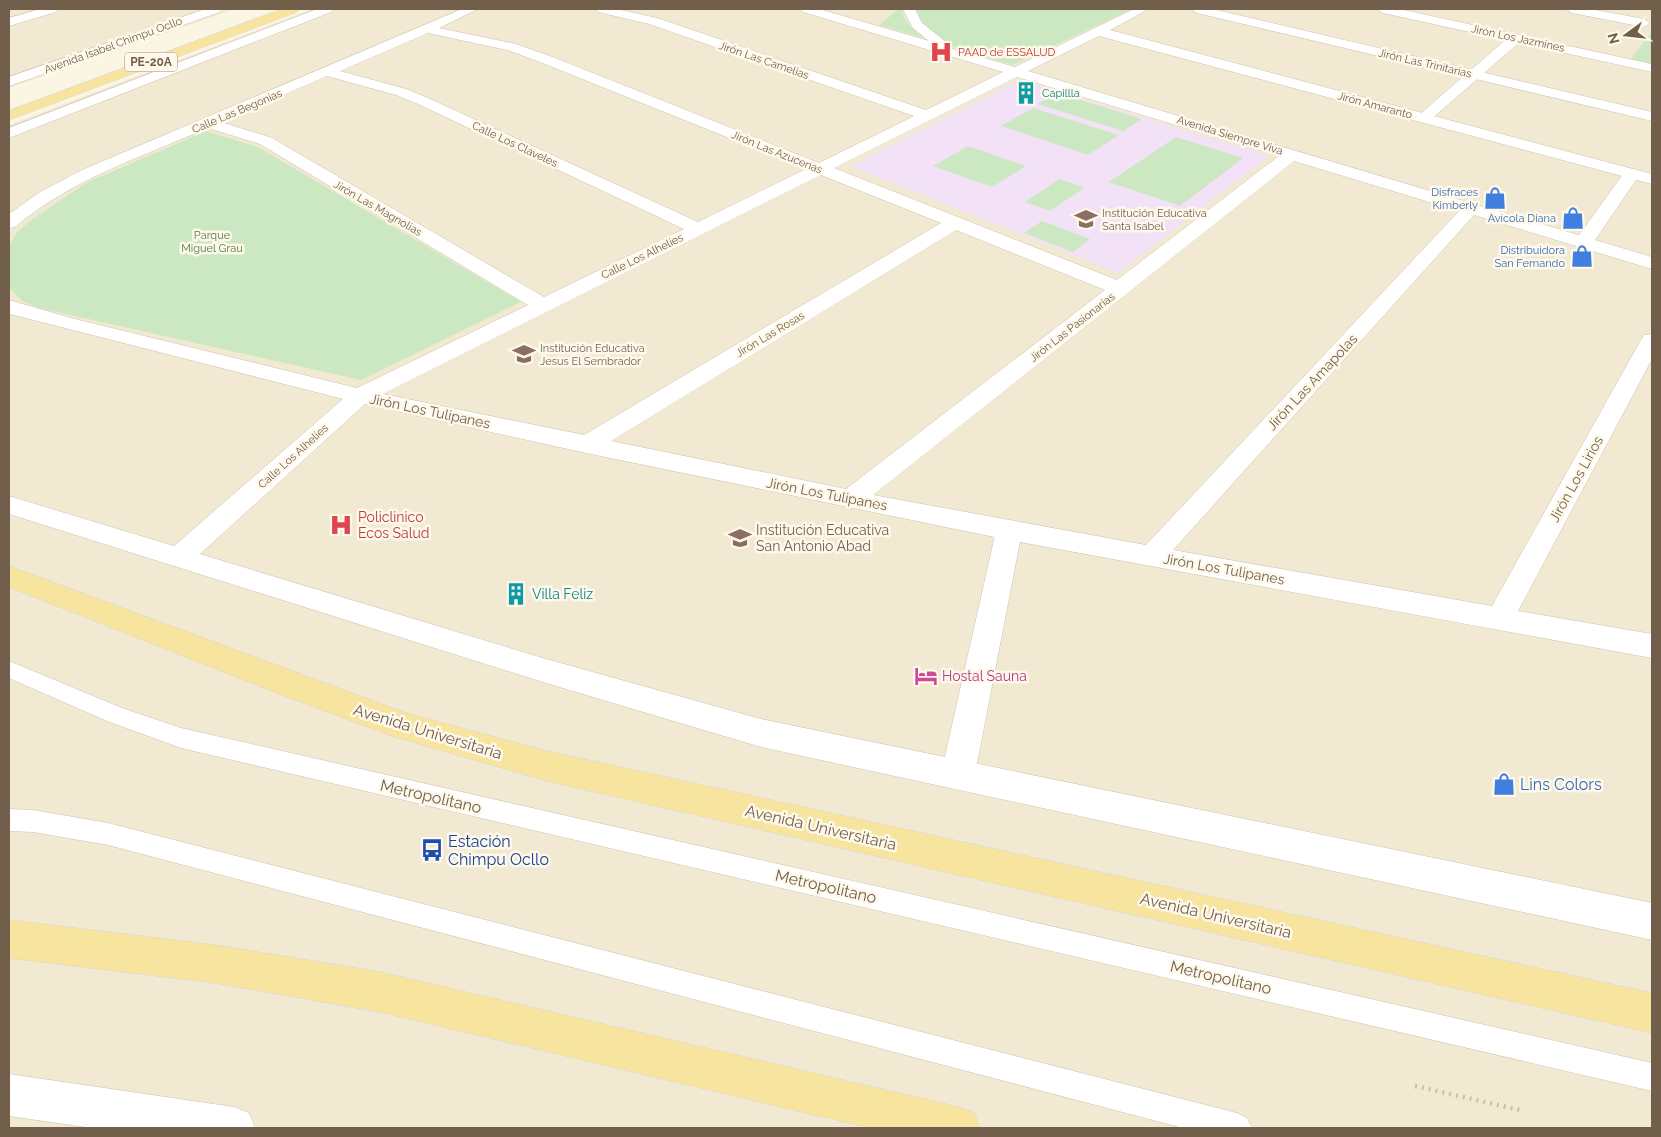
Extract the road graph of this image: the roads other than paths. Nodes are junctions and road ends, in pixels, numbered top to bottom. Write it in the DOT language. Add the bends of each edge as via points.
graph roads {
  1 [pos="52,9"];
  2 [pos="293,9"];
  3 [pos="327,9"];
  4 [pos="472,9"];
  5 [pos="602,9"];
  6 [pos="807,9"];
  7 [pos="909,9"];
  8 [pos="1143,9"];
  9 [pos="1197,9"];
  10 [pos="1383,9"];
  11 [pos="1572,9"];
  12 [pos="220,14"];
  13 [pos="1648,18"];
  14 [pos="11,20"];
  15 [pos="428,29"];
  16 [pos="1097,31"];
  17 [pos="1516,38"];
  18 [pos="957,54"];
  19 [pos="1612,59"];
  20 [pos="1652,68"];
  21 [pos="1016,71"];
  22 [pos="328,72"];
  23 [pos="1474,74"];
  24 [pos="9,82"];
  25 [pos="9,96"];
  26 [pos="926,115"];
  27 [pos="9,116"];
  28 [pos="1652,116"];
  29 [pos="1424,118"];
  30 [pos="208,123"];
  31 [pos="9,132"];
  32 [pos="1292,154"];
  33 [pos="820,169"];
  34 [pos="1632,174"];
  35 [pos="1652,179"];
  36 [pos="1471,208"];
  37 [pos="954,223"];
  38 [pos="9,224"];
  39 [pos="697,228"];
  40 [pos="1584,242"];
  41 [pos="1652,263"];
  42 [pos="1121,289"];
  43 [pos="542,305"];
  44 [pos="9,306"];
  45 [pos="1652,340"];
  46 [pos="360,396"];
  47 [pos="586,445"];
  48 [pos="850,499"];
  49 [pos="9,506"];
  50 [pos="1009,531"];
  51 [pos="1152,556"];
  52 [pos="178,558"];
  53 [pos="9,576"];
  54 [pos="1500,618"];
  55 [pos="1652,646"];
  56 [pos="9,669"];
  57 [pos="958,774"];
  58 [pos="9,820"];
  59 [pos="1652,922"];
  60 [pos="9,939"];
  61 [pos="1652,1014"];
  62 [pos="1652,1077"];
  63 [pos="9,1095"];
  64 [pos="234,1128"];
  65 [pos="959,1128"];
  66 [pos="1237,1128"];
  1 -- 14 [label="street"];
  2 -- 27 [label="main road, PE-20A"];
  3 -- 31 [label="street"];
  4 -- 15 [label="street, Calle Las Begonias"];
  5 -- 26 [label="street, Jirón Las Camelias" via="653,21"];
  6 -- 18 [label="street, Avenida Siempre Viva" via="872,22"];
  7 -- 18 [label="street" via="924,32"];
  8 -- 16 [label="street, Calle Los Alhelíes"];
  9 -- 23 [label="street, Jirón Las Trinitarias"];
  10 -- 17 [label="street, Jirón Los Jazmines"];
  11 -- 13 [label="street"];
  12 -- 24 [label="street, Avenida Isabel Chimpu Ocllo"];
  12 -- 25 [label="main road, Avenida Isabel Chimpu Ocllo / PE-20A"];
  13 -- 19 [label="street"];
  15 -- 22 [label="street, Calle Las Begonias"];
  15 -- 33 [label="street, Jirón Las Azucenas" via="511,47 545,59"];
  16 -- 21 [label="street, Calle Los Alhelíes"];
  16 -- 29 [label="street, Jirón Amaranto"];
  17 -- 19 [label="street, Jirón Los Jazmines"];
  17 -- 23 [label="street"];
  18 -- 21 [label="street, Avenida Siempre Viva"];
  19 -- 20 [label="street, Jirón Los Jazmines"];
  21 -- 26 [label="street, Calle Los Alhelíes"];
  21 -- 32 [label="street, Avenida Siempre Viva"];
  22 -- 30 [label="street, Calle Las Begonias"];
  22 -- 39 [label="street, Calle Los Claveles" via="401,92"];
  23 -- 28 [label="street, Jirón Las Trinitarias"];
  23 -- 29 [label="street"];
  26 -- 33 [label="street, Calle Los Alhelíes"];
  29 -- 34 [label="street, Jirón Amaranto"];
  30 -- 38 [label="street, Calle Las Begonias" via="59,189 21,212"];
  30 -- 43 [label="street, Jirón Las Magnolias" via="266,141"];
  32 -- 36 [label="street, Avenida Siempre Viva"];
  32 -- 42 [label="street, Jirón Las Pasionarias"];
  33 -- 37 [label="street, Jirón Las Azucenas"];
  33 -- 39 [label="street, Calle Los Alhelíes"];
  34 -- 35 [label="street, Jirón Amaranto"];
  34 -- 40 [label="street"];
  36 -- 40 [label="street, Avenida Siempre Viva"];
  36 -- 51 [label="street, Jirón Las Amapolas"];
  37 -- 42 [label="street, Jirón Las Azucenas"];
  37 -- 47 [label="street, Jirón Las Rosas"];
  39 -- 43 [label="street, Calle Los Alhelíes"];
  40 -- 41 [label="street, Avenida Siempre Viva"];
  42 -- 48 [label="street, Jirón Las Pasionarias"];
  43 -- 46 [label="street, Calle Los Alhelíes"];
  44 -- 46 [label="street, Jirón Los Tulipanes" via="65,323"];
  45 -- 54 [label="street, Jirón Los Lirios"];
  46 -- 47 [label="street, Jirón Los Tulipanes"];
  46 -- 52 [label="street, Calle Los Alhelíes"];
  47 -- 48 [label="street, Jirón Los Tulipanes"];
  48 -- 50 [label="street, Jirón Los Tulipanes"];
  49 -- 52 [label="street"];
  50 -- 51 [label="street, Jirón Los Tulipanes"];
  50 -- 57 [label="street"];
  51 -- 54 [label="street, Jirón Los Tulipanes"];
  52 -- 57 [label="street" via="546,671 761,732"];
  53 -- 61 [label="main road, Avenida Universitaria" via="406,727 546,766"];
  54 -- 55 [label="street, Jirón Los Tulipanes"];
  56 -- 62 [label="lane, Metropolitano" via="114,715 181,738"];
  57 -- 59 [label="street"];
  58 -- 66 [label="lane" via="108,834"];
  60 -- 65 [label="main road" via="215,964 380,992"];
  63 -- 64 [label="street"];
}
